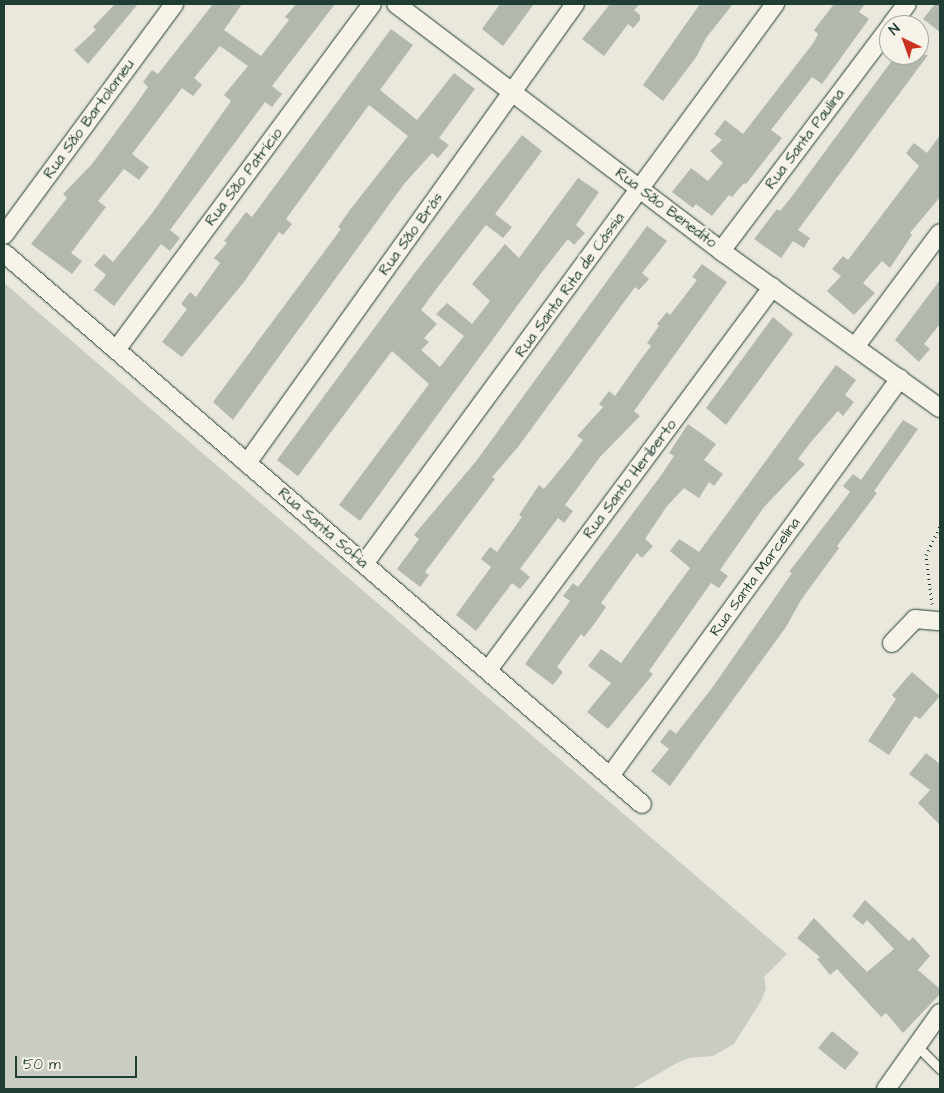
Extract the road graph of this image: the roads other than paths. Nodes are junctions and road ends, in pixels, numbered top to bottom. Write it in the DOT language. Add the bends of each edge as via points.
graph roads {
  1 [pos="174,4"];
  2 [pos="372,4"];
  3 [pos="396,4"];
  4 [pos="575,4"];
  5 [pos="775,4"];
  6 [pos="907,4"];
  7 [pos="898,15"];
  8 [pos="879,41"];
  9 [pos="514,91"];
  10 [pos="641,190"];
  11 [pos="940,233"];
  12 [pos="4,235"];
  13 [pos="721,251"];
  14 [pos="4,253"];
  15 [pos="772,287"];
  16 [pos="856,347"];
  17 [pos="116,350"];
  18 [pos="900,379"];
  19 [pos="940,408"];
  20 [pos="247,463"];
  21 [pos="364,564"];
  22 [pos="937,620"];
  23 [pos="892,643"];
  24 [pos="488,670"];
  25 [pos="610,776"];
  26 [pos="642,804"];
  27 [pos="940,1014"];
  28 [pos="918,1047"];
  29 [pos="940,1069"];
  30 [pos="886,1089"];
  1 -- 12 [label="street, Rua São Bartolomeu"];
  2 -- 17 [label="street, Rua São Patrício"];
  3 -- 9 [label="street, Rua São Benedito"];
  4 -- 9 [label="street, Rua São Brás"];
  5 -- 10 [label="street, Rua Santa Rita de Cássia"];
  6 -- 7 [label="street, Rua Santa Paulina"];
  8 -- 13 [label="street, Rua Santa Paulina"];
  9 -- 10 [label="street, Rua São Benedito"];
  9 -- 20 [label="street, Rua São Brás"];
  10 -- 13 [label="street, Rua São Benedito"];
  10 -- 21 [label="street, Rua Santa Rita de Cássia"];
  11 -- 16 [label="street"];
  13 -- 15 [label="street, Rua São Benedito"];
  14 -- 17 [label="street, Rua Santa Sofia"];
  15 -- 16 [label="street, Rua São Benedito"];
  15 -- 24 [label="street, Rua Santo Heriberto"];
  16 -- 18 [label="street, Rua São Benedito"];
  17 -- 20 [label="street, Rua Santa Sofia"];
  18 -- 19 [label="street, Rua São Benedito"];
  18 -- 25 [label="street, Rua Santa Marcelina"];
  20 -- 21 [label="street, Rua Santa Sofia"];
  21 -- 24 [label="street, Rua Santa Sofia"];
  22 -- 23 [label="street" via="915,619"];
  24 -- 25 [label="street, Rua Santa Sofia"];
  25 -- 26 [label="street, Rua Santa Sofia"];
  27 -- 28 [label="street"];
  28 -- 29 [label="lane"];
  28 -- 30 [label="street"];
}
